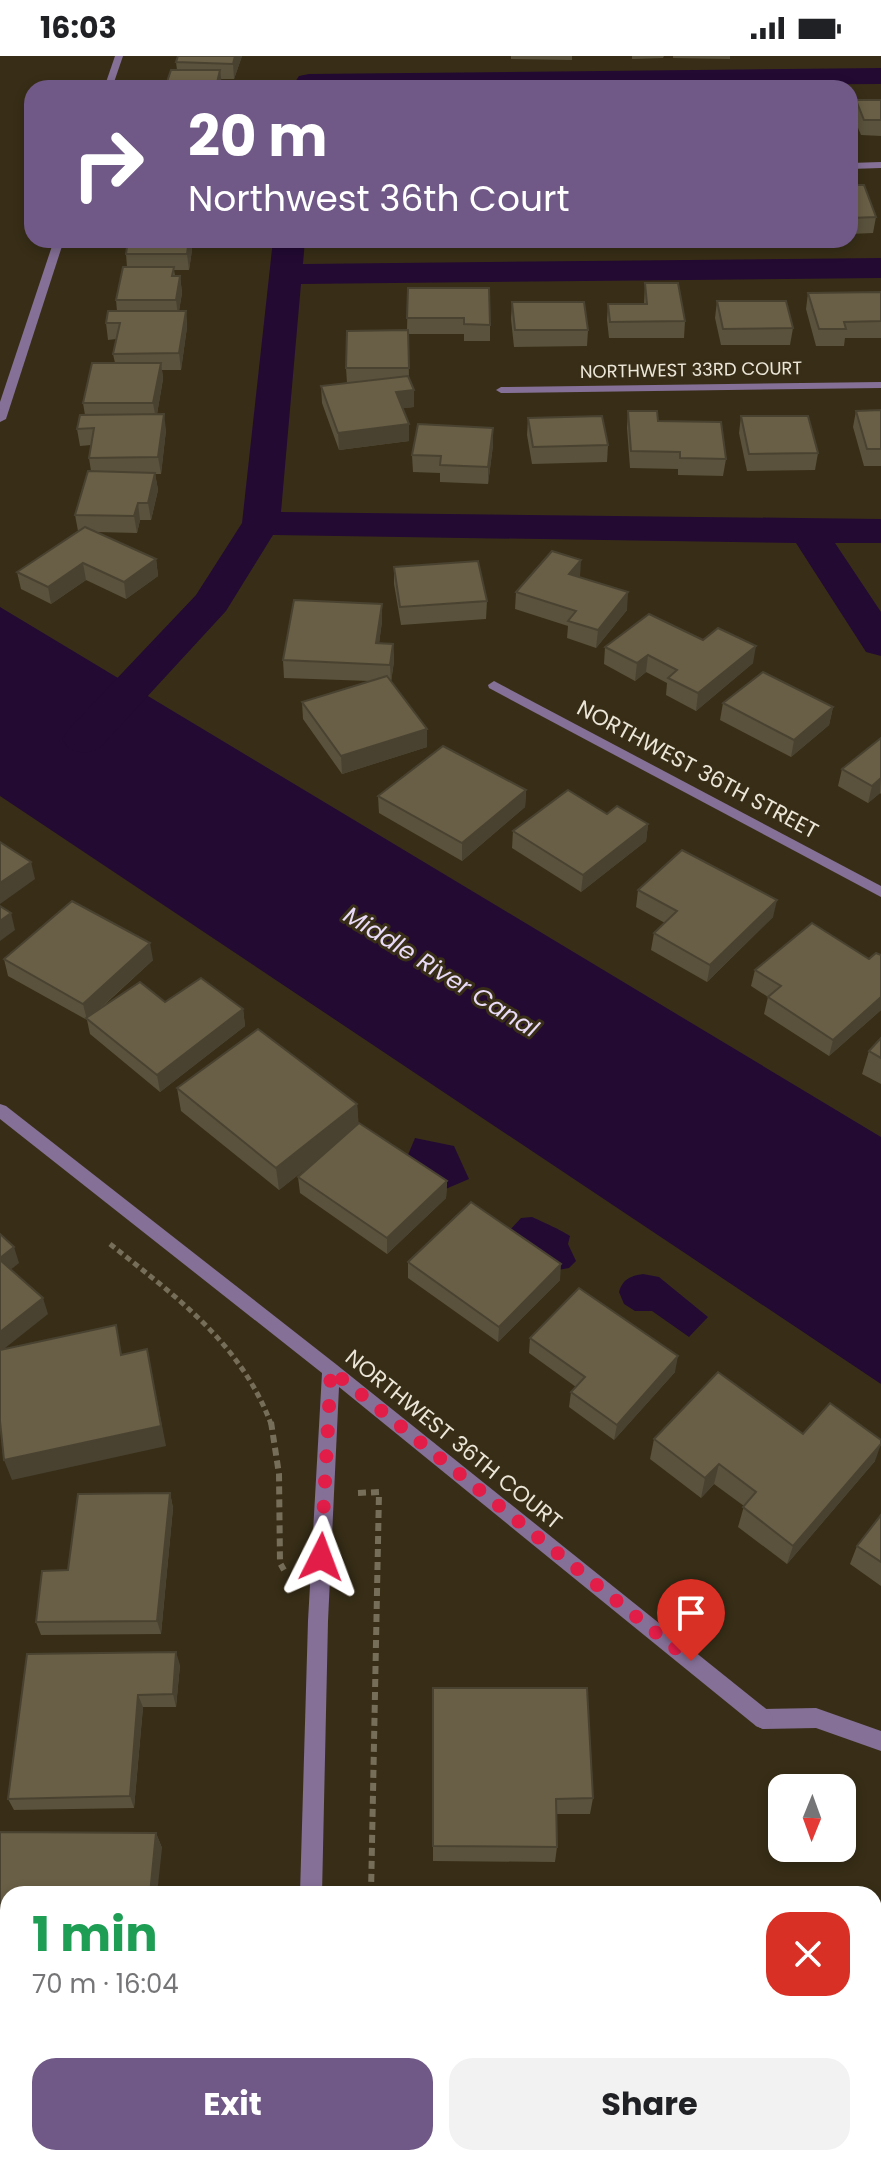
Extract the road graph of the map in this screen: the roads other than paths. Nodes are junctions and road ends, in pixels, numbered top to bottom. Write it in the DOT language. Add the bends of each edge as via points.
graph roads {
  1 [pos="119,56"];
  2 [pos="111,80"];
  3 [pos="881,165"];
  4 [pos="858,166"];
  5 [pos="56,248"];
  6 [pos="881,385"];
  7 [pos="501,390"];
  8 [pos="0,419"];
  9 [pos="494,685"];
  10 [pos="881,892"];
  11 [pos="0,1110"];
  12 [pos="331,1370"];
  13 [pos="881,1741"];
  14 [pos="311,1886"];
  1 -- 2 [label="street"];
  3 -- 4 [label="street"];
  5 -- 8 [label="street"];
  6 -- 7 [label="street, NORTHWEST 33RD COURT"];
  9 -- 10 [label="street, NORTHWEST 36TH STREET"];
  11 -- 12 [label="street, NORTHWEST 36TH COURT"];
  12 -- 13 [label="street, NORTHWEST 36TH COURT" via="763,1719 816,1718"];
  12 -- 14 [label="street"];
}
